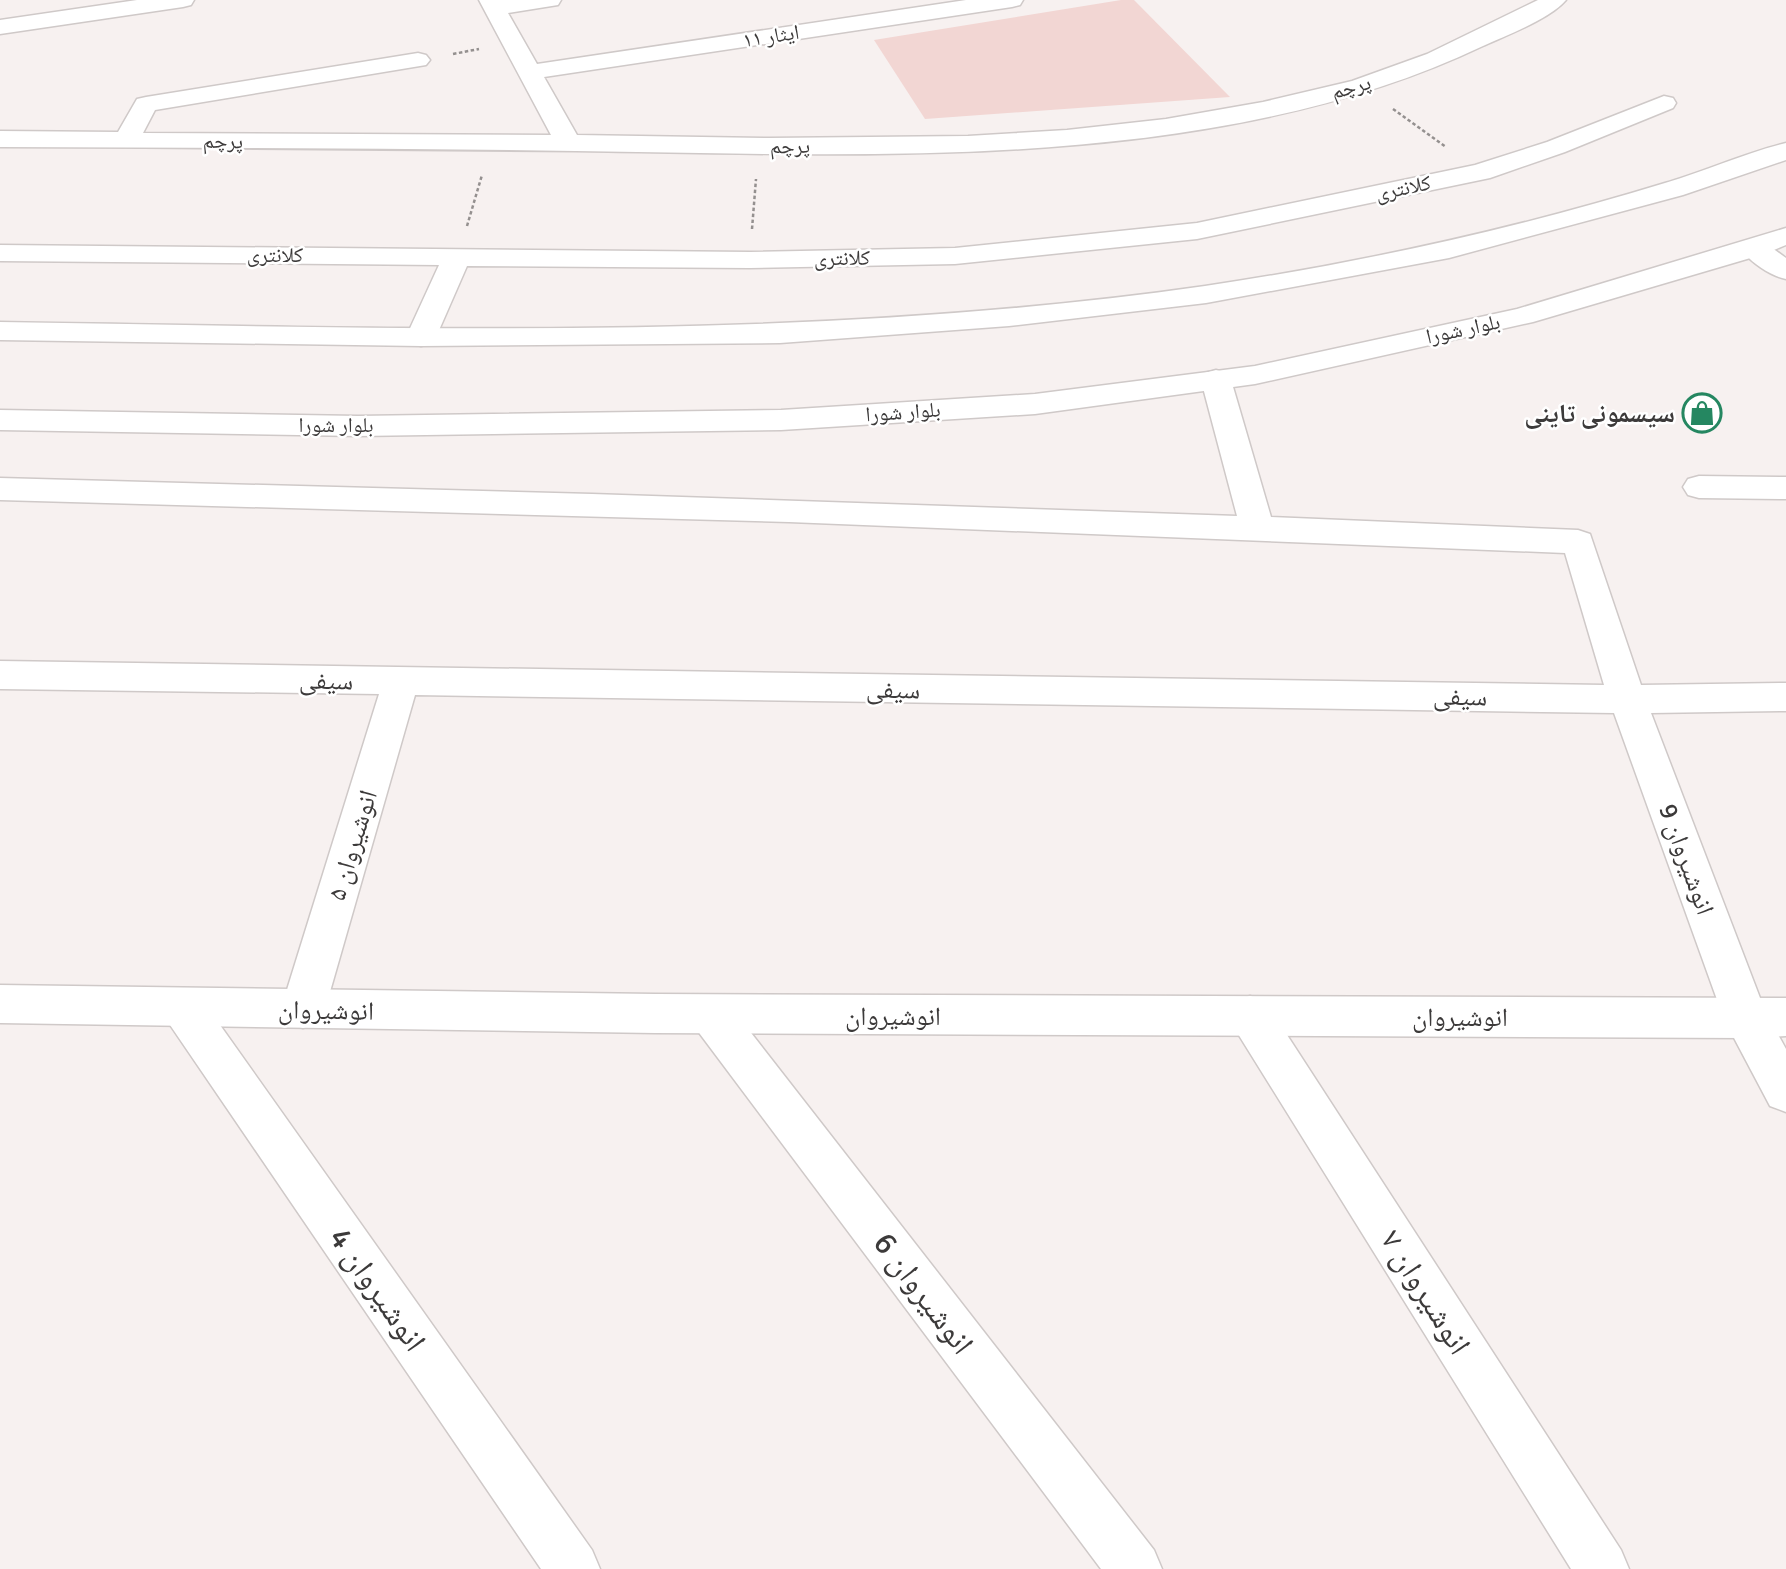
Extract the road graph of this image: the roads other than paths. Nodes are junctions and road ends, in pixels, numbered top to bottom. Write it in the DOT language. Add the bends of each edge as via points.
graph roads {
  1 [pos="183,0"];
  2 [pos="550,0"];
  3 [pos="1012,0"];
  4 [pos="1555,0"];
  5 [pos="493,4"];
  6 [pos="53,10"];
  7 [pos="0,27"];
  8 [pos="418,60"];
  9 [pos="530,72"];
  10 [pos="1664,103"];
  11 [pos="0,139"];
  12 [pos="126,140"];
  13 [pos="568,143"];
  14 [pos="1786,151"];
  15 [pos="1786,236"];
  16 [pos="1754,248"];
  17 [pos="0,253"];
  18 [pos="457,257"];
  19 [pos="1786,271"];
  20 [pos="0,331"];
  21 [pos="421,337"];
  22 [pos="1216,380"];
  23 [pos="0,420"];
  24 [pos="1699,487"];
  25 [pos="1786,488"];
  26 [pos="0,489"];
  27 [pos="1257,527"];
  28 [pos="0,675"];
  29 [pos="401,681"];
  30 [pos="1786,697"];
  31 [pos="1627,699"];
  32 [pos="0,1004"];
  33 [pos="183,1008"];
  34 [pos="303,1009"];
  35 [pos="1250,1015"];
  36 [pos="712,1016"];
  37 [pos="1766,1018"];
  38 [pos="1786,1091"];
  39 [pos="573,1569"];
  40 [pos="1135,1569"];
  41 [pos="1602,1569"];
  1 -- 6 [label="street"];
  2 -- 5 [label="street"];
  3 -- 9 [label="street, ایثار ۱۱"];
  4 -- 13 [label="street, پرچم" via="1457,51 1361,86 1167,129 992,142"];
  5 -- 9 [label="street"];
  6 -- 7 [label="street"];
  8 -- 12 [label="street" via="146,104"];
  9 -- 13 [label="street"];
  10 -- 18 [label="street, کلانتری" via="1481,172 1197,231 955,256 750,260"];
  11 -- 12 [label="street, پرچم"];
  12 -- 13 [label="street, پرچم"];
  14 -- 21 [label="street" via="1674,189 1450,250 1206,294 1009,317 780,334"];
  15 -- 16 [label="street, بلوار شورا"];
  16 -- 19 [label="street"];
  16 -- 22 [label="street, بلوار شورا" via="1523,316"];
  17 -- 18 [label="street, کلانتری"];
  18 -- 21 [label="street"];
  20 -- 21 [label="street"];
  22 -- 23 [label="street, بلوار شورا" via="1035,404 781,419 358,426"];
  22 -- 27 [label="street"];
  24 -- 25 [label="street"];
  26 -- 27 [label="street" via="426,498"];
  27 -- 31 [label="street, انوشیروان 9" via="1578,542"];
  28 -- 29 [label="street, سیفی"];
  29 -- 31 [label="street, سیفی"];
  29 -- 34 [label="street, انوشیروان ۵"];
  30 -- 31 [label="street, سیفی"];
  31 -- 37 [label="street, انوشیروان 9"];
  32 -- 33 [label="street, انوشیروان"];
  33 -- 34 [label="street, انوشیروان"];
  33 -- 39 [label="street, انوشیروان 4"];
  34 -- 36 [label="street, انوشیروان"];
  35 -- 36 [label="street, انوشیروان"];
  35 -- 37 [label="street, انوشیروان"];
  35 -- 41 [label="street, انوشیروان ۷"];
  36 -- 40 [label="street, انوشیروان 6"];
  37 -- 38 [label="street, انوشیروان 9"];
}
